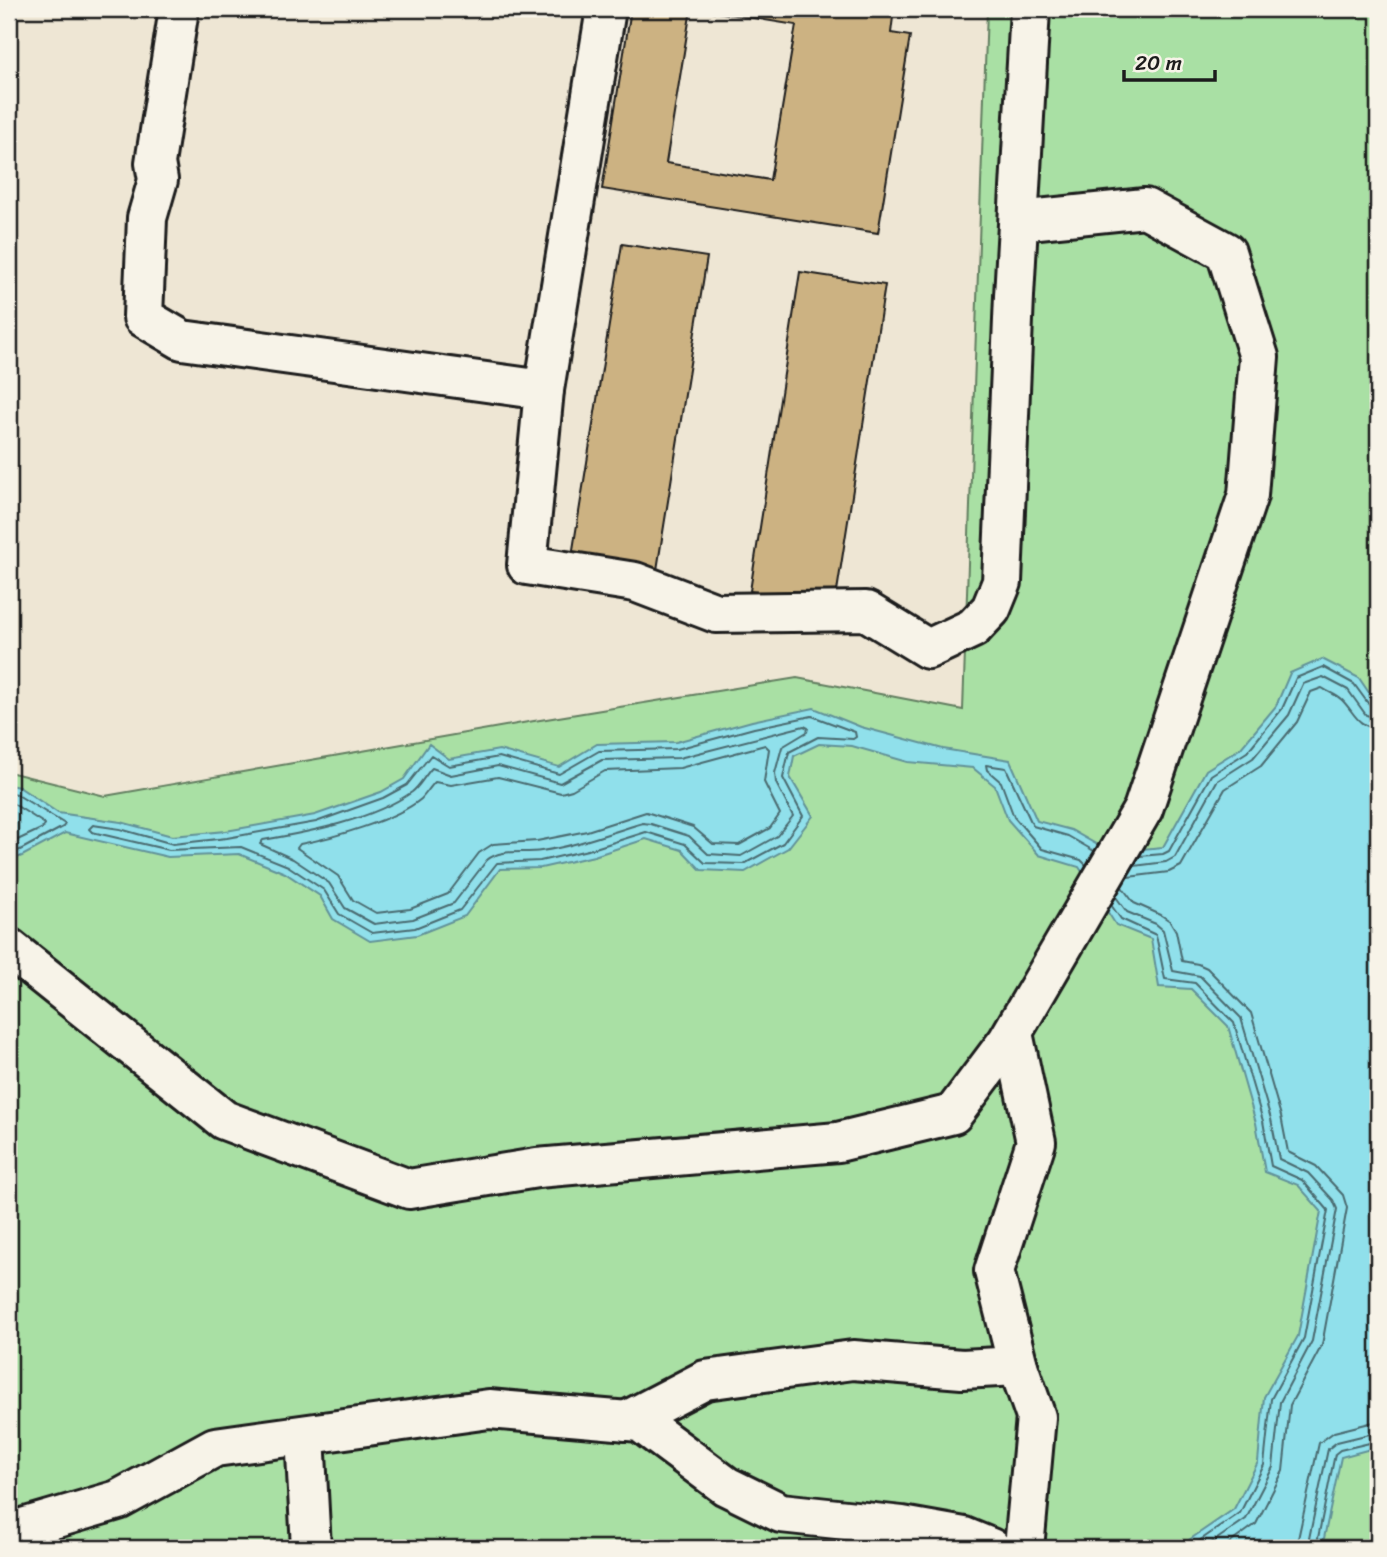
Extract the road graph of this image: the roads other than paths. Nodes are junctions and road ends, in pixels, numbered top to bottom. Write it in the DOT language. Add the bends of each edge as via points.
graph roads {
  1 [pos="179,9"];
  2 [pos="606,9"];
  3 [pos="1030,9"];
  4 [pos="1019,220"];
  5 [pos="544,390"];
  6 [pos="9,948"];
  7 [pos="1013,1033"];
  8 [pos="1018,1366"];
  9 [pos="626,1421"];
  10 [pos="305,1435"];
  11 [pos="9,1532"];
  12 [pos="311,1548"];
  13 [pos="991,1548"];
  14 [pos="1024,1548"];
  1 -- 5 [label="street" via="155,163 158,180 147,218 142,317 182,340"];
  2 -- 5 [label="street"];
  3 -- 4 [label="street"];
  4 -- 5 [label="street" via="1002,582 991,609 973,628 928,649 866,611 716,613 635,582 527,565"];
  4 -- 7 [label="street" via="1145,208 1226,252 1259,357 1248,495 1143,809"];
  6 -- 7 [label="street" via="224,1120 409,1189 537,1168 838,1142 953,1114"];
  7 -- 8 [label="street" via="1036,1142 994,1271"];
  8 -- 9 [label="street" via="962,1369 853,1360 718,1378 705,1380"];
  8 -- 14 [label="street" via="1036,1417"];
  9 -- 10 [label="street" via="489,1409"];
  9 -- 13 [label="street" via="640,1422 726,1486 781,1513 902,1526 964,1537"];
  10 -- 11 [label="street" via="215,1447 118,1500"];
  10 -- 12 [label="street"];
}
